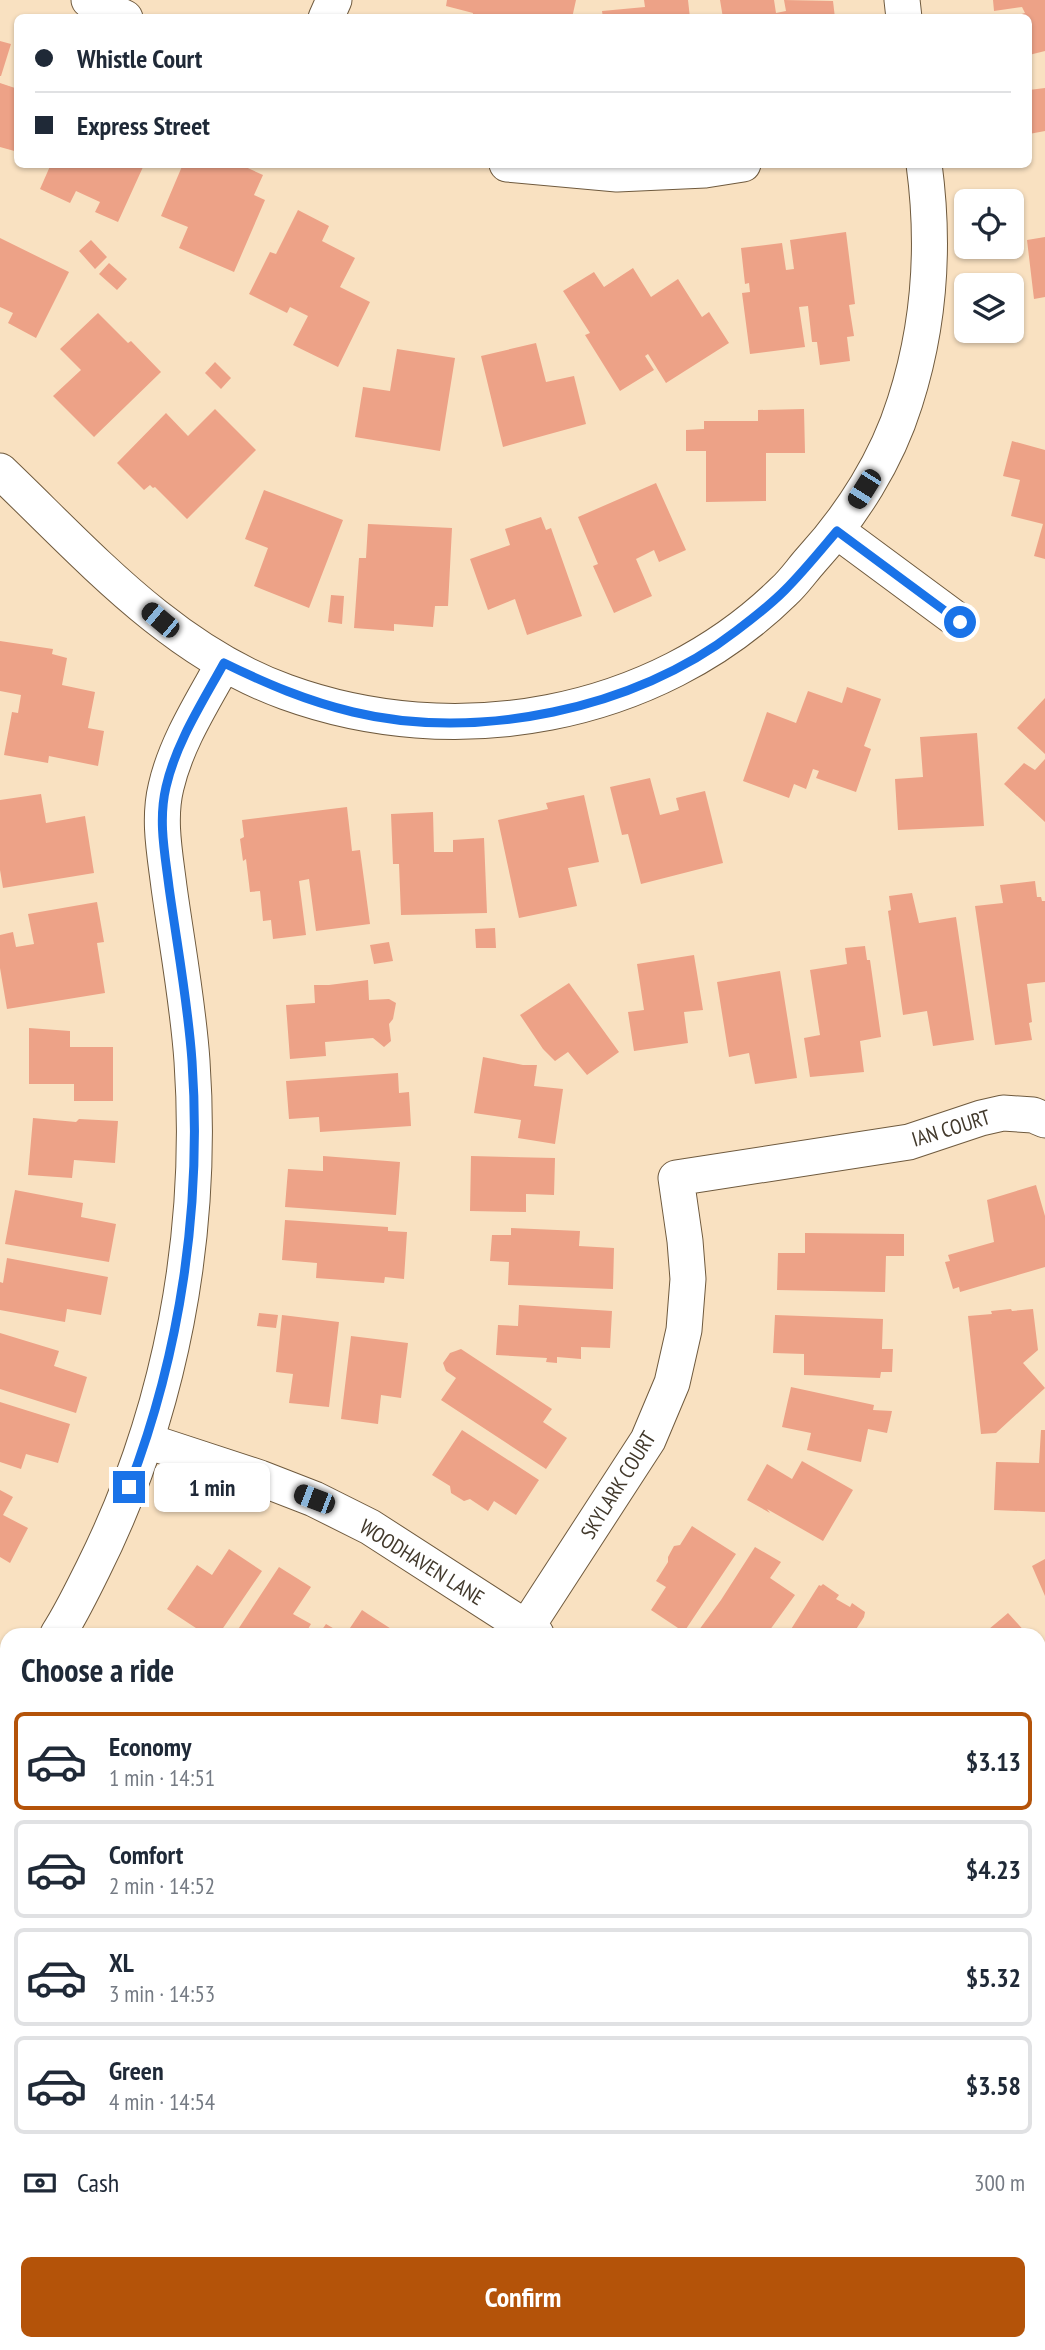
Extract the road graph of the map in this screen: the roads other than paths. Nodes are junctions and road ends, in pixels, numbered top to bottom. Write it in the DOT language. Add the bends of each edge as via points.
graph roads {
  1 [pos="89,0"];
  2 [pos="117,14"];
  3 [pos="552,168"];
  4 [pos="718,168"];
  5 [pos="924,168"];
  6 [pos="0,471"];
  7 [pos="837,531"];
  8 [pos="960,622"];
  9 [pos="224,663"];
  10 [pos="1045,1120"];
  11 [pos="898,1144"];
  12 [pos="146,1441"];
  13 [pos="61,1628"];
  14 [pos="526,1628"];
  15 [pos="533,1628"];
  1 -- 2 [label="street"];
  3 -- 4 [label="street" via="617,174"];
  5 -- 7 [label="street" via="931,256 924,332 899,417 877,468"];
  6 -- 9 [label="street" via="124,590 177,634"];
  7 -- 8 [label="street"];
  7 -- 9 [label="street" via="783,592 734,633 681,666 622,693 557,712 489,722 421,722 354,713 284,692"];
  9 -- 12 [label="street" via="178,747 165,789 162,830 192,1060 194,1158 189,1243 173,1341"];
  10 -- 11 [label="street, IAN COURT" via="1003,1113"];
  11 -- 15 [label="street, SKYLARK COURT" via="676,1178 688,1279 684,1330 672,1383 648,1440"];
  12 -- 13 [label="street" via="111,1532"];
  12 -- 14 [label="street, WOODHAVEN LANE" via="314,1499 370,1527"];
}
